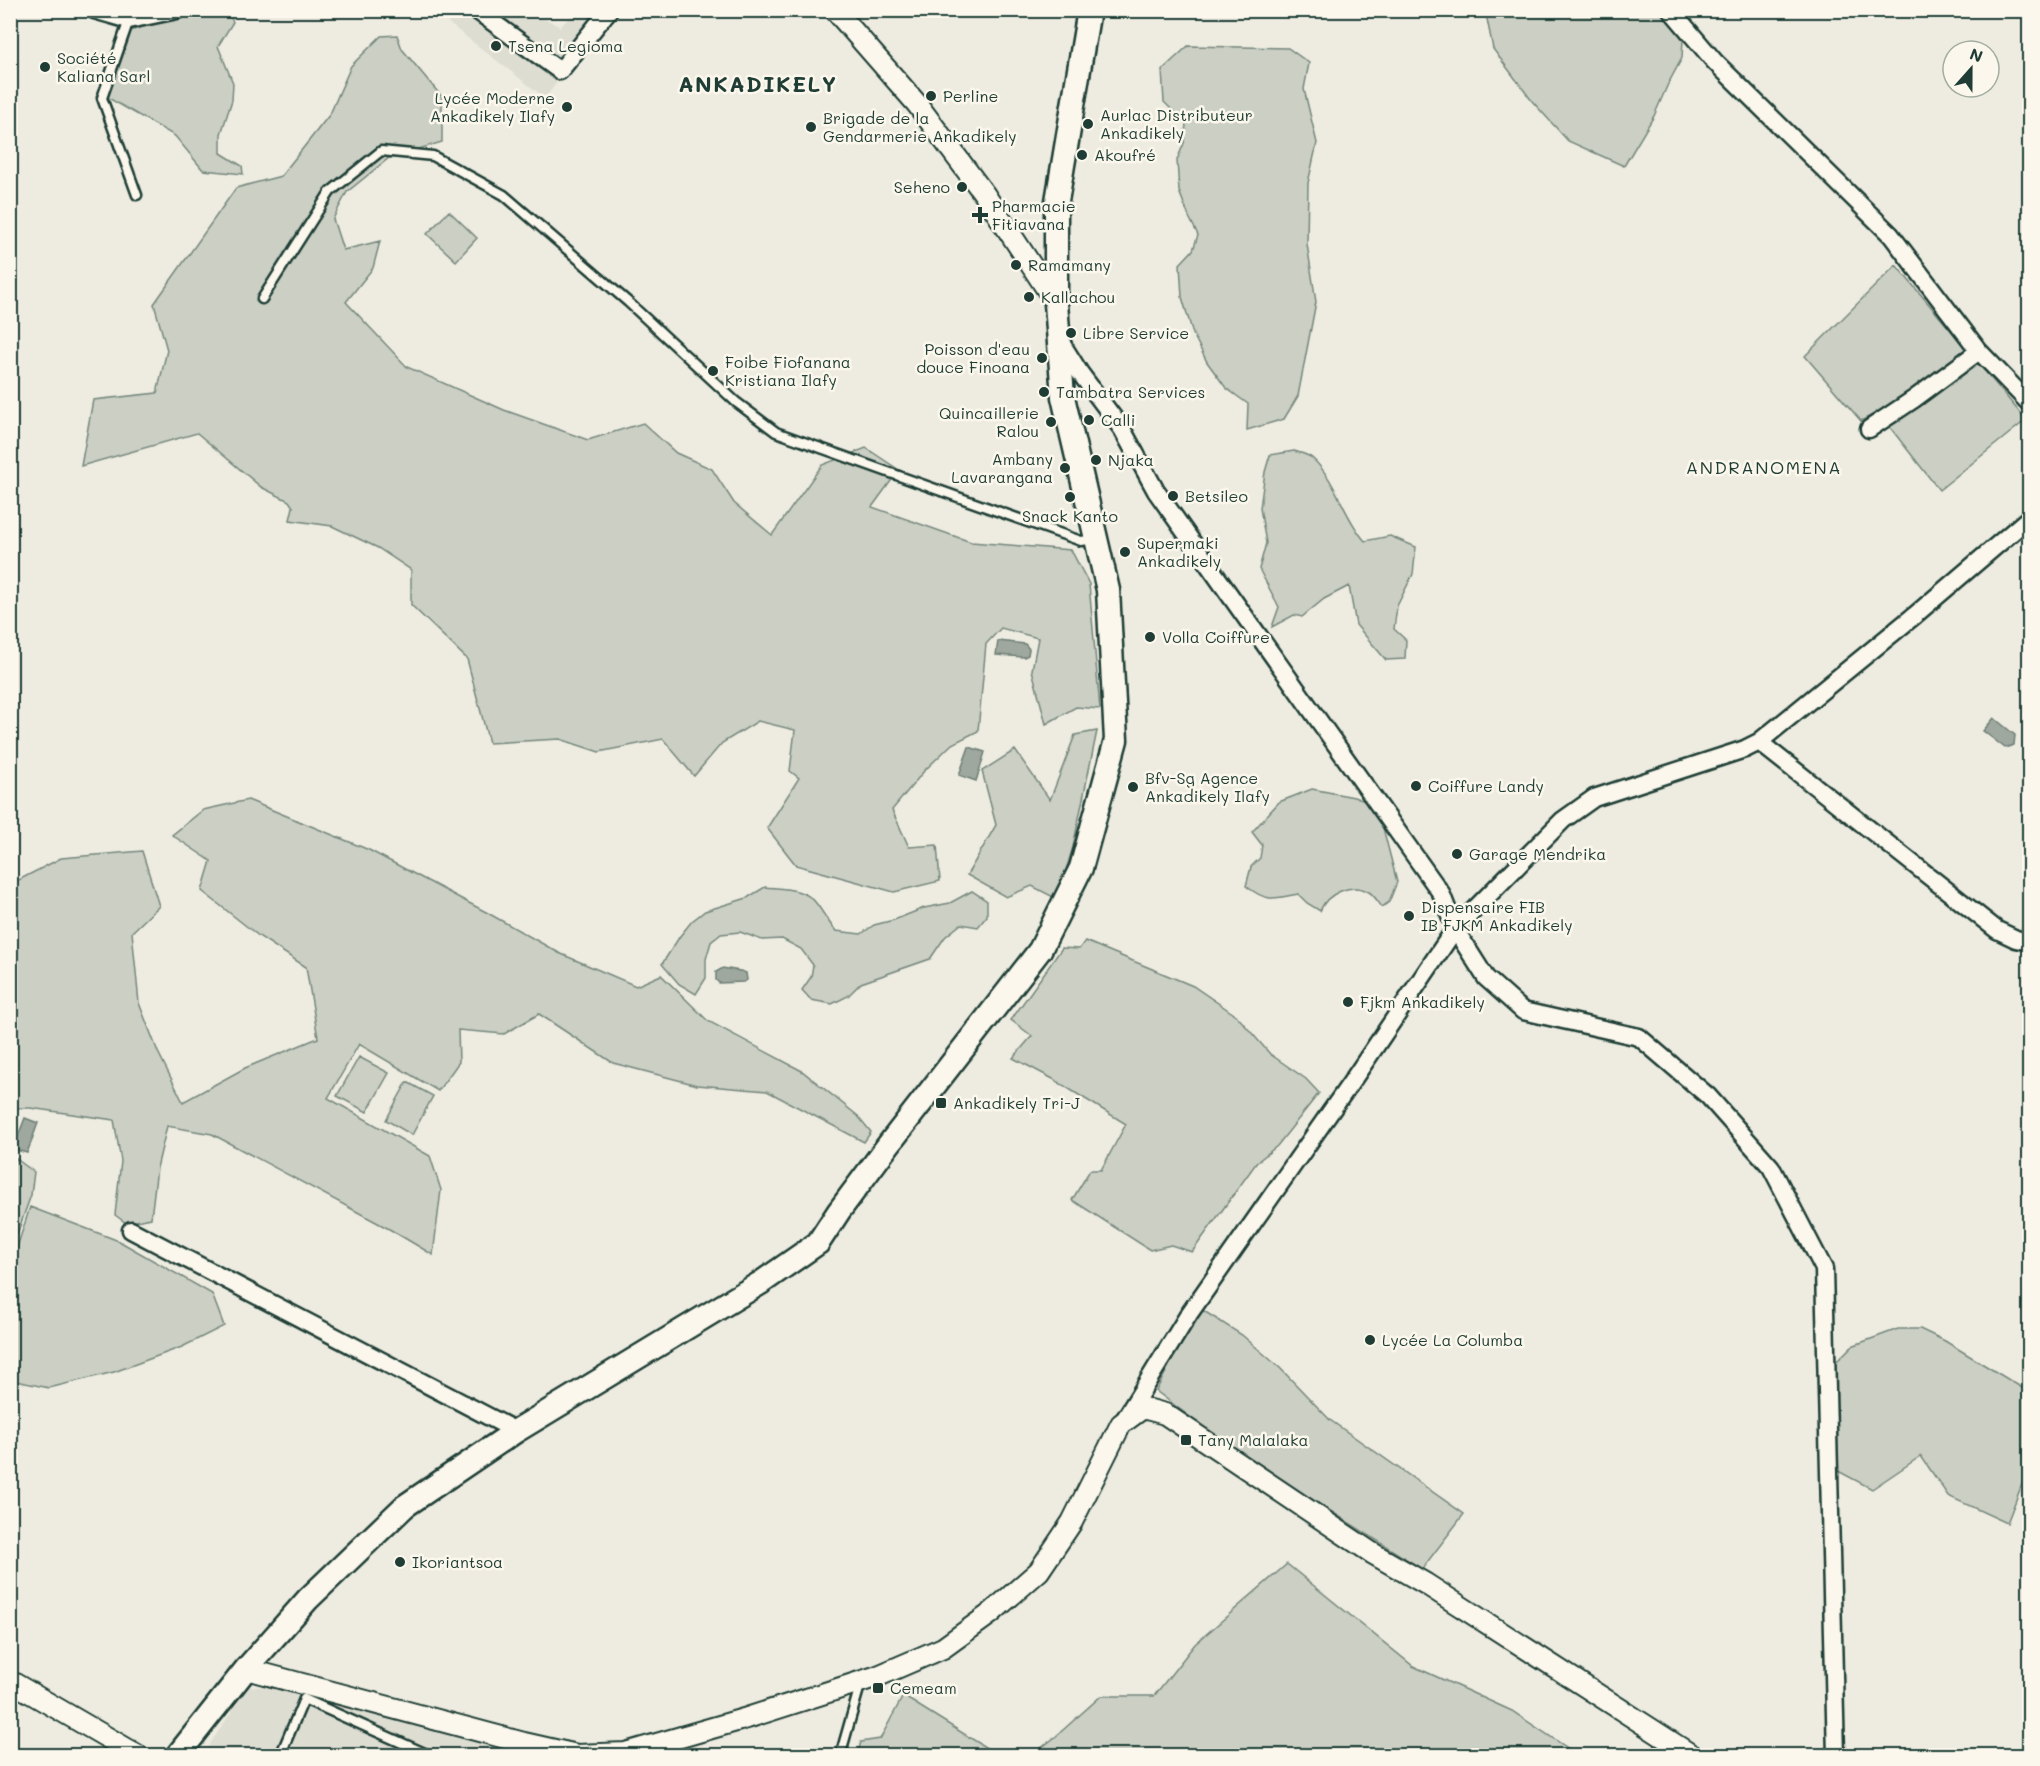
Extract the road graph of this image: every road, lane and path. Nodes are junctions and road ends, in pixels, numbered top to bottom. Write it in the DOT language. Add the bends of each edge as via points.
graph roads {
  1 [pos="94,10"];
  2 [pos="177,10"];
  3 [pos="476,10"];
  4 [pos="609,10"];
  5 [pos="835,10"];
  6 [pos="1089,10"];
  7 [pos="1671,10"];
  8 [pos="129,20"];
  9 [pos="137,195"];
  10 [pos="262,299"];
  11 [pos="1056,303"];
  12 [pos="1060,341"];
  13 [pos="1979,351"];
  14 [pos="2030,404"];
  15 [pos="1869,429"];
  16 [pos="2030,518"];
  17 [pos="1096,539"];
  18 [pos="1759,742"];
  19 [pos="1455,929"];
  20 [pos="2030,942"];
  21 [pos="131,1230"];
  22 [pos="1121,1424"];
  23 [pos="516,1431"];
  24 [pos="246,1669"];
  25 [pos="10,1681"];
  26 [pos="861,1682"];
  27 [pos="302,1691"];
  28 [pos="139,1755"];
  29 [pos="177,1755"];
  30 [pos="280,1755"];
  31 [pos="431,1755"];
  32 [pos="840,1755"];
  33 [pos="1693,1755"];
  34 [pos="1836,1755"];
  1 -- 8 [label="street"];
  2 -- 8 [label="street"];
  3 -- 4 [label="street" via="560,71"];
  5 -- 11 [label="street" via="917,104 985,195"];
  6 -- 11 [label="main road" via="1056,207"];
  7 -- 13 [label="street" via="1715,62 1891,235"];
  8 -- 9 [label="lane" via="102,98"];
  10 -- 17 [label="lane" via="330,192 381,151 434,156 504,195 736,402 776,432 1081,541"];
  11 -- 12 [label="main road"];
  12 -- 17 [label="main road" via="1063,397"];
  12 -- 19 [label="street" via="1122,429 1156,491 1441,893"];
  13 -- 14 [label="street"];
  13 -- 15 [label="street"];
  16 -- 18 [label="street"];
  17 -- 23 [label="main road" via="1108,590 1116,740 1081,868 1040,950 818,1243 762,1282"];
  18 -- 19 [label="street" via="1594,798 1563,820"];
  18 -- 20 [label="street" via="1997,930"];
  19 -- 22 [label="street" via="1189,1314"];
  19 -- 34 [label="street" via="1486,978 1523,1011 1639,1037 1708,1096 1771,1167 1824,1269"];
  21 -- 23 [label="street"];
  22 -- 26 [label="street" via="1072,1522 1039,1571 943,1648"];
  22 -- 33 [label="street" via="1143,1408 1165,1414 1372,1553"];
  23 -- 24 [label="main road" via="405,1506 308,1599"];
  24 -- 27 [label="street"];
  24 -- 29 [label="main road"];
  25 -- 28 [label="street"];
  26 -- 27 [label="street" via="625,1753 577,1755"];
  26 -- 32 [label="lane"];
  27 -- 30 [label="lane"];
  27 -- 31 [label="lane"];
}
